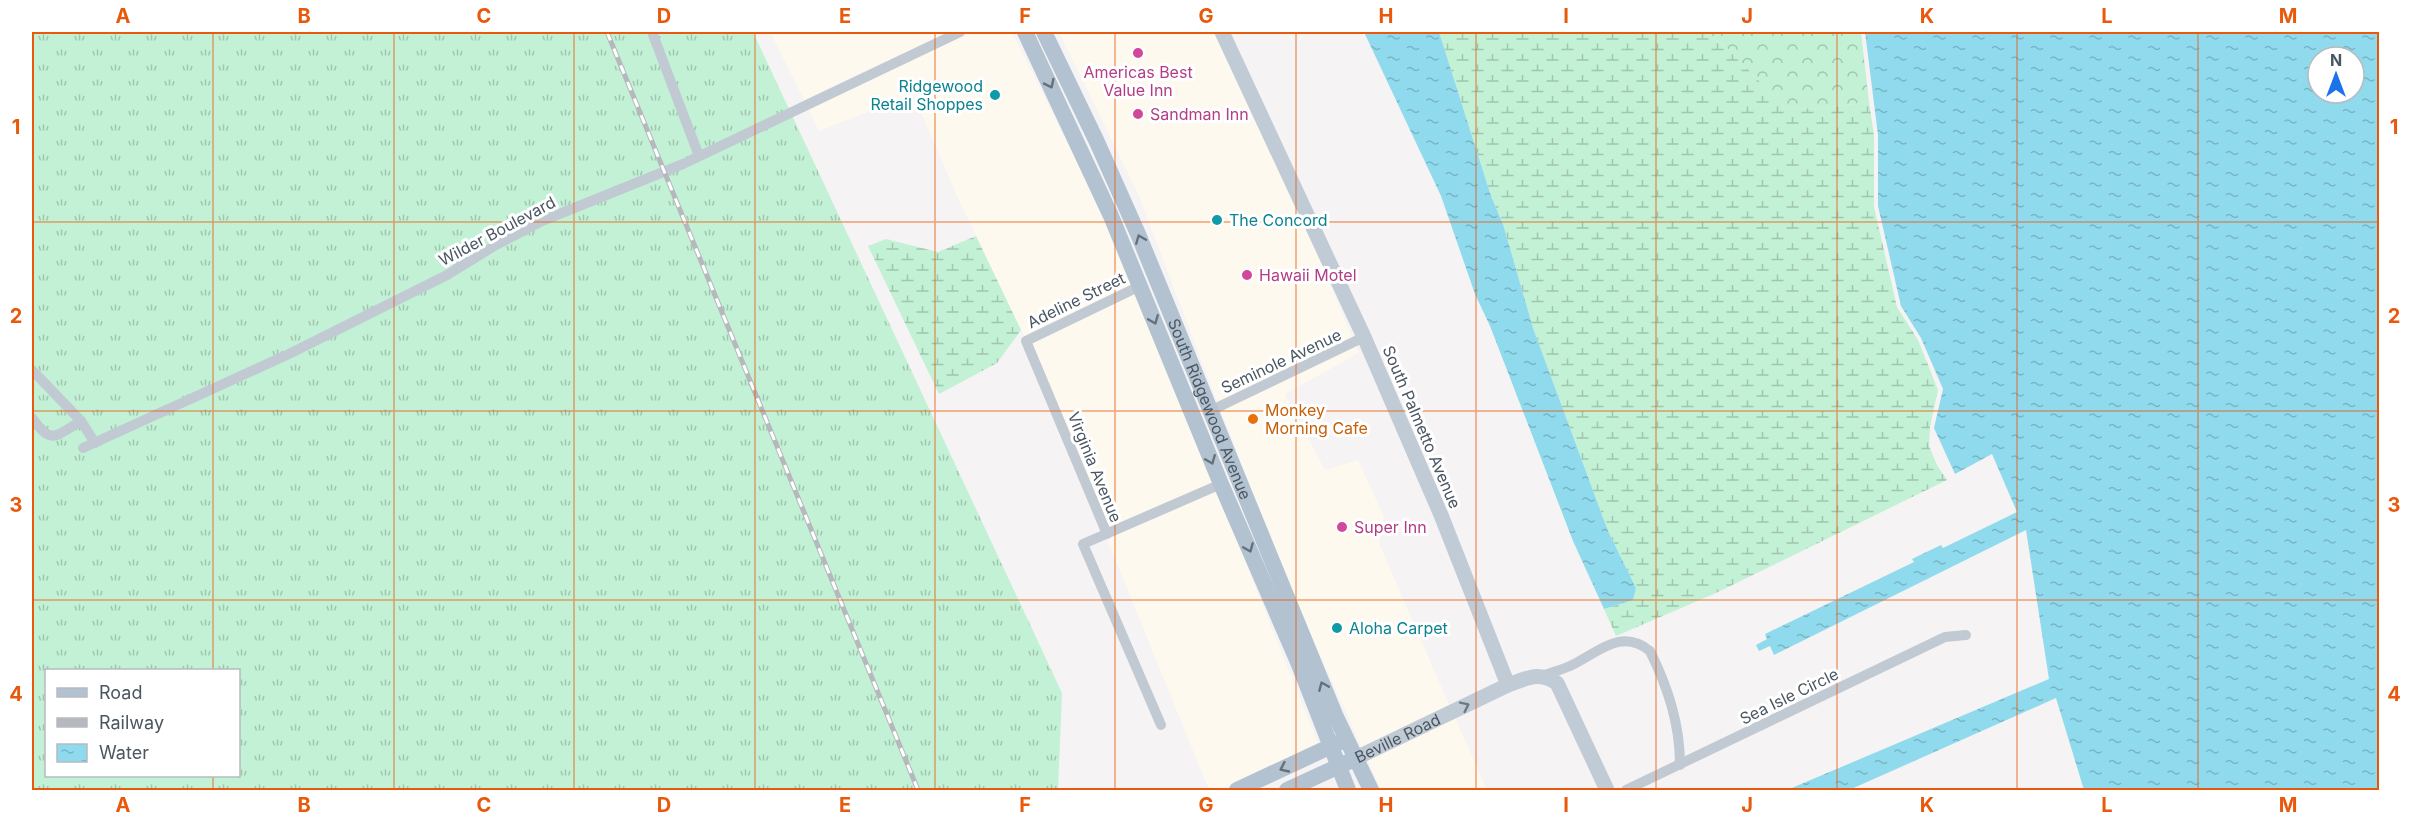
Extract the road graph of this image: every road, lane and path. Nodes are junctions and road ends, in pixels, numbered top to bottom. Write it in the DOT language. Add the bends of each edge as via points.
graph roads {
  1 [pos="652,32"];
  2 [pos="960,32"];
  3 [pos="1025,32"];
  4 [pos="1044,32"];
  5 [pos="1222,32"];
  6 [pos="699,156"];
  7 [pos="1140,286"];
  8 [pos="1170,313"];
  9 [pos="1364,338"];
  10 [pos="1026,340"];
  11 [pos="32,370"];
  12 [pos="1210,411"];
  13 [pos="32,418"];
  14 [pos="81,421"];
  15 [pos="95,443"];
  16 [pos="83,448"];
  17 [pos="1223,489"];
  18 [pos="1255,521"];
  19 [pos="1107,534"];
  20 [pos="1966,635"];
  21 [pos="1543,676"];
  22 [pos="1508,685"];
  23 [pos="1161,725"];
  24 [pos="1339,743"];
  25 [pos="1356,758"];
  26 [pos="1680,765"];
  27 [pos="1339,766"];
  28 [pos="1237,790"];
  29 [pos="1287,790"];
  30 [pos="1348,790"];
  31 [pos="1371,790"];
  32 [pos="1607,790"];
  33 [pos="1626,790"];
  1 -- 6 [label="street"];
  2 -- 6 [label="street, Wilder Boulevard"];
  3 -- 7 [label="main road, South Ridgewood Avenue, one-way"];
  8 -- 4 [label="main road, South Ridgewood Avenue, one-way" via="1097,142"];
  5 -- 9 [label="street, South Palmetto Avenue"];
  6 -- 15 [label="street, Wilder Boulevard" via="542,221 447,275 289,354"];
  7 -- 8 [label="main road" via="1152,291"];
  7 -- 10 [label="street, Adeline Street"];
  7 -- 17 [label="main road, South Ridgewood Avenue, one-way"];
  8 -- 12 [label="main road, South Ridgewood Avenue"];
  9 -- 12 [label="street, Seminole Avenue"];
  9 -- 22 [label="street, South Palmetto Avenue" via="1441,515"];
  10 -- 19 [label="street, Virginia Avenue"];
  11 -- 14 [label="street"];
  12 -- 18 [label="main road, South Ridgewood Avenue"];
  13 -- 14 [label="street" via="44,434 51,436"];
  14 -- 15 [label="street"];
  15 -- 16 [label="street, Wilder Boulevard"];
  17 -- 18 [label="main road" via="1246,518"];
  17 -- 19 [label="street"];
  17 -- 24 [label="main road, South Ridgewood Avenue, one-way"];
  24 -- 18 [label="main road, South Ridgewood Avenue, one-way"];
  19 -- 23 [label="street, Virginia Avenue" via="1083,544"];
  20 -- 26 [label="street, Sea Isle Circle" via="1945,637"];
  21 -- 22 [label="street"];
  21 -- 26 [label="street" via="1624,640 1644,646 1650,651 1672,704"];
  21 -- 32 [label="street" via="1557,683"];
  25 -- 22 [label="street, Beville Road, one-way"];
  24 -- 25 [label="main road, South Ridgewood Avenue"];
  24 -- 27 [label="main road, South Ridgewood Avenue"];
  24 -- 28 [label="main road, Beville Road, one-way"];
  25 -- 27 [label="main road, Beville Road"];
  25 -- 31 [label="main road, South Ridgewood Avenue"];
  26 -- 33 [label="street, Sea Isle Circle"];
  27 -- 29 [label="main road, Beville Road"];
  27 -- 30 [label="main road, South Ridgewood Avenue"];
}
